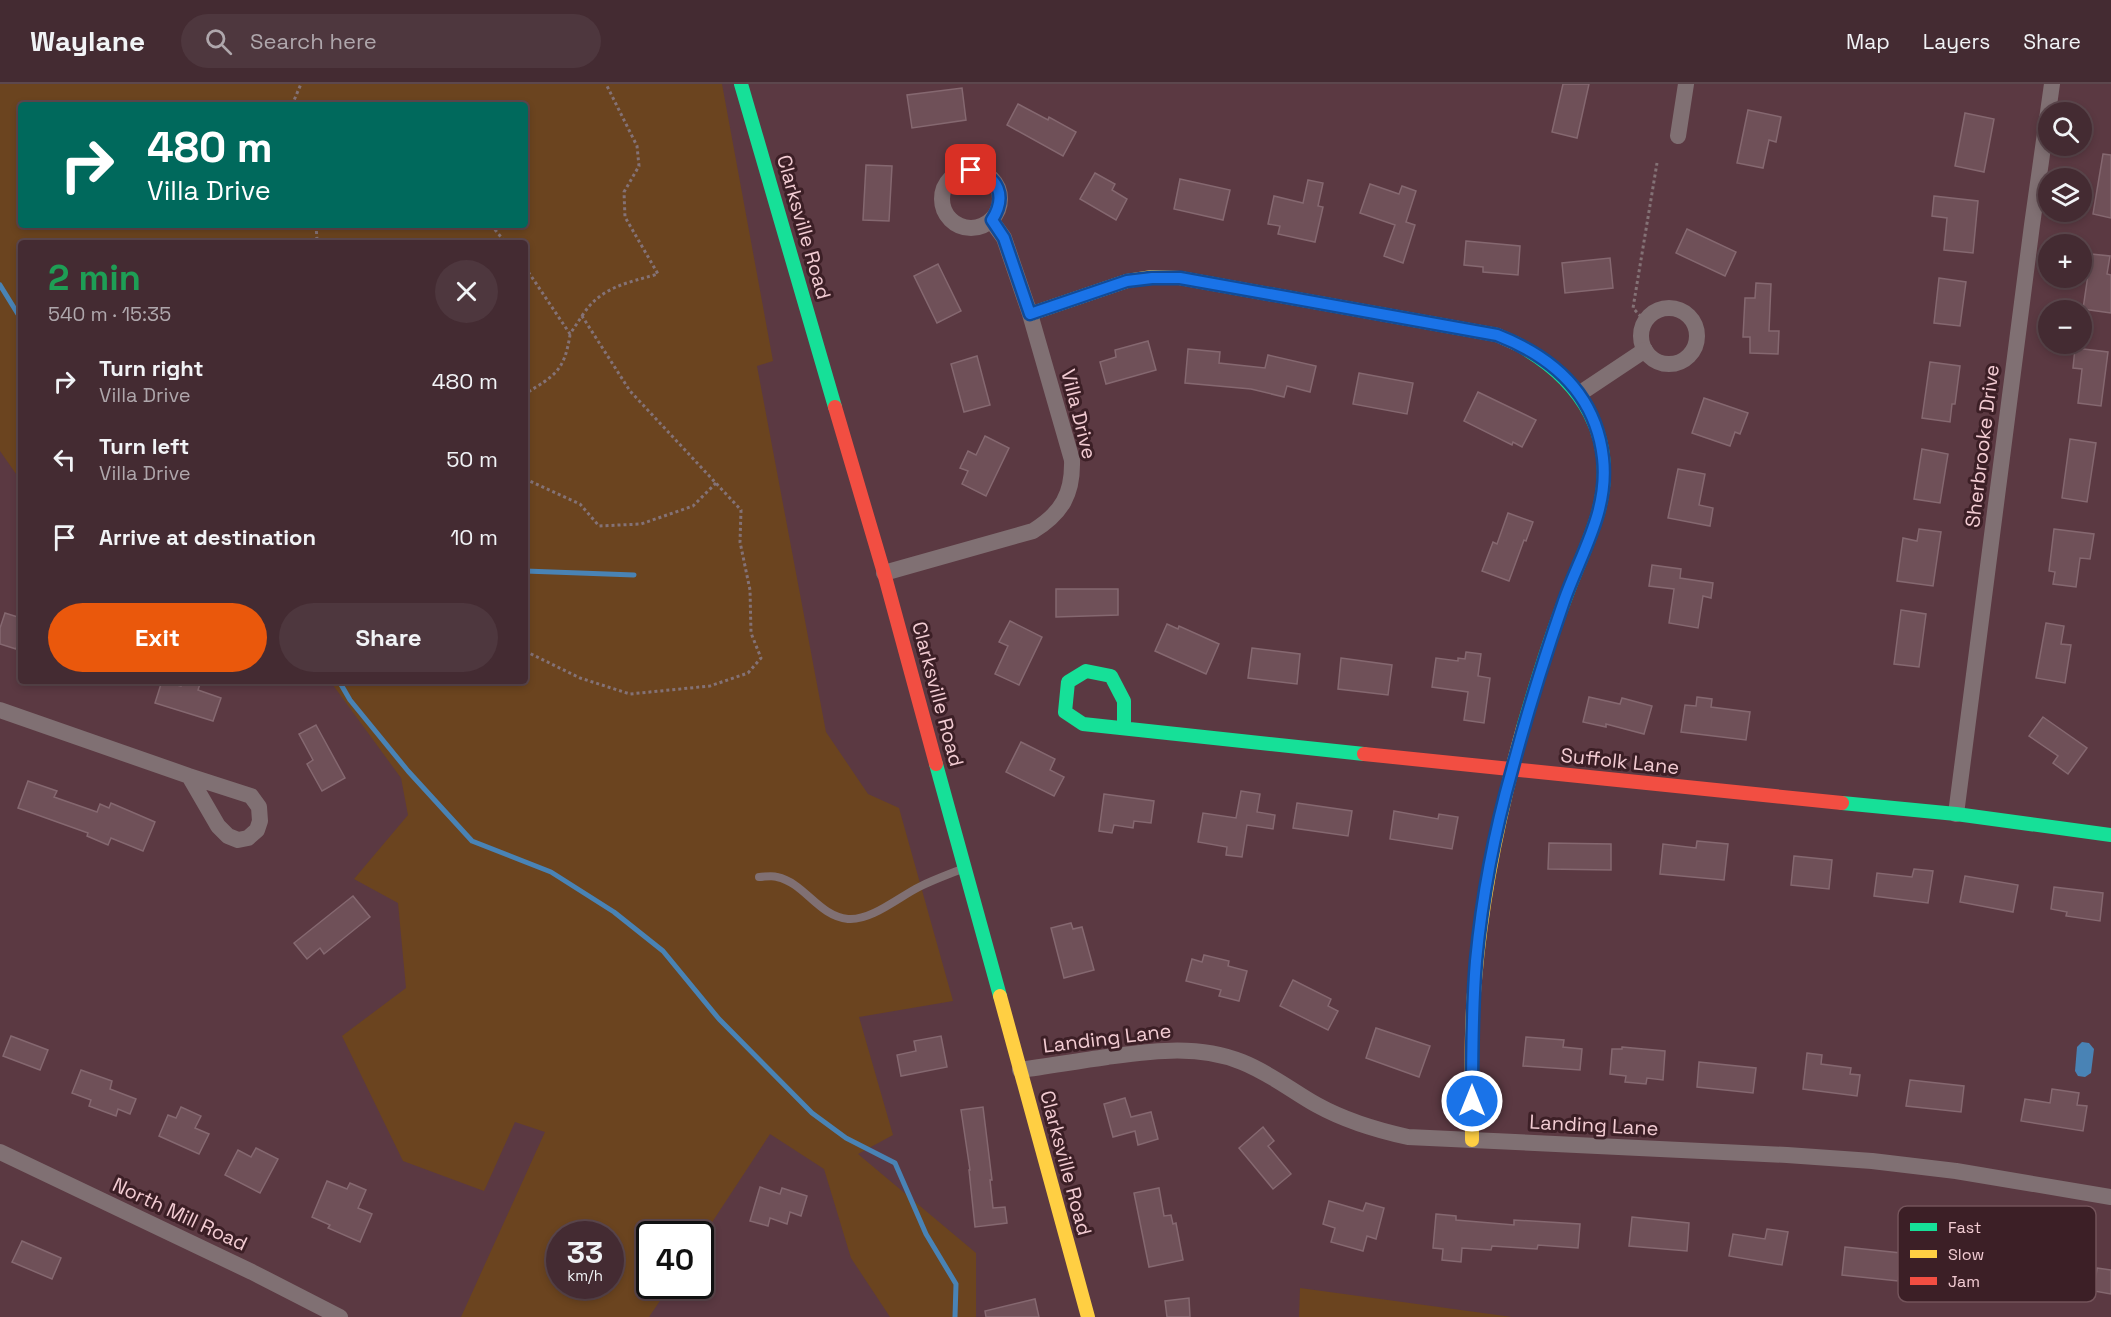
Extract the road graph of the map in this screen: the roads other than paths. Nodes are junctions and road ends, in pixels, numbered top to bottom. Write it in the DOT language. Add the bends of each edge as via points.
graph roads {
  1 [pos="741,84"];
  2 [pos="1686,84"];
  3 [pos="2052,84"];
  4 [pos="1678,136"];
  5 [pos="992,220"];
  6 [pos="1030,314"];
  7 [pos="1645,350"];
  8 [pos="1579,394"];
  9 [pos="884,573"];
  10 [pos="0,710"];
  11 [pos="1124,728"];
  12 [pos="1512,770"];
  13 [pos="189,777"];
  14 [pos="1956,814"];
  15 [pos="2111,835"];
  16 [pos="965,867"];
  17 [pos="759,877"];
  18 [pos="1020,1070"];
  19 [pos="1472,1140"];
  20 [pos="0,1152"];
  21 [pos="2111,1197"];
  22 [pos="340,1317"];
  23 [pos="1088,1317"];
  1 -- 9 [label="street, Clarksville Road"];
  2 -- 4 [label="street"];
  3 -- 14 [label="street, Sherbrooke Drive"];
  5 -- 6 [label="street, Villa Drive" via="1004,238"];
  6 -- 8 [label="street" via="1127,281 1180,278 1497,335 1545,358"];
  6 -- 9 [label="street, Villa Drive" via="1072,460 1068,493 1060,509 1033,531"];
  7 -- 7 [label="street" via="1641,336 1645,321 1655,312 1671,308 1688,315 1694,323 1693,350 1678,362 1660,362"];
  7 -- 8 [label="street"];
  8 -- 12 [label="street" via="1598,433 1603,458 1600,511 1551,639"];
  9 -- 16 [label="street, Clarksville Road"];
  10 -- 13 [label="street"];
  11 -- 11 [label="street, Suffolk Lane" via="1083,724 1065,712 1068,682 1086,671 1112,676 1124,701"];
  11 -- 12 [label="street, Suffolk Lane"];
  12 -- 14 [label="street, Suffolk Lane"];
  12 -- 19 [label="street" via="1486,889 1476,960"];
  14 -- 15 [label="street, Suffolk Lane"];
  16 -- 17 [label="lane" via="878,911 848,919 814,903 793,883 776,876"];
  16 -- 18 [label="street, Clarksville Road"];
  18 -- 19 [label="street, Landing Lane" via="1155,1050 1211,1053 1267,1073 1315,1104 1376,1130 1408,1137"];
  18 -- 23 [label="street, Clarksville Road"];
  19 -- 21 [label="street, Landing Lane" via="1872,1161"];
  20 -- 22 [label="street, North Mill Road"];
}
